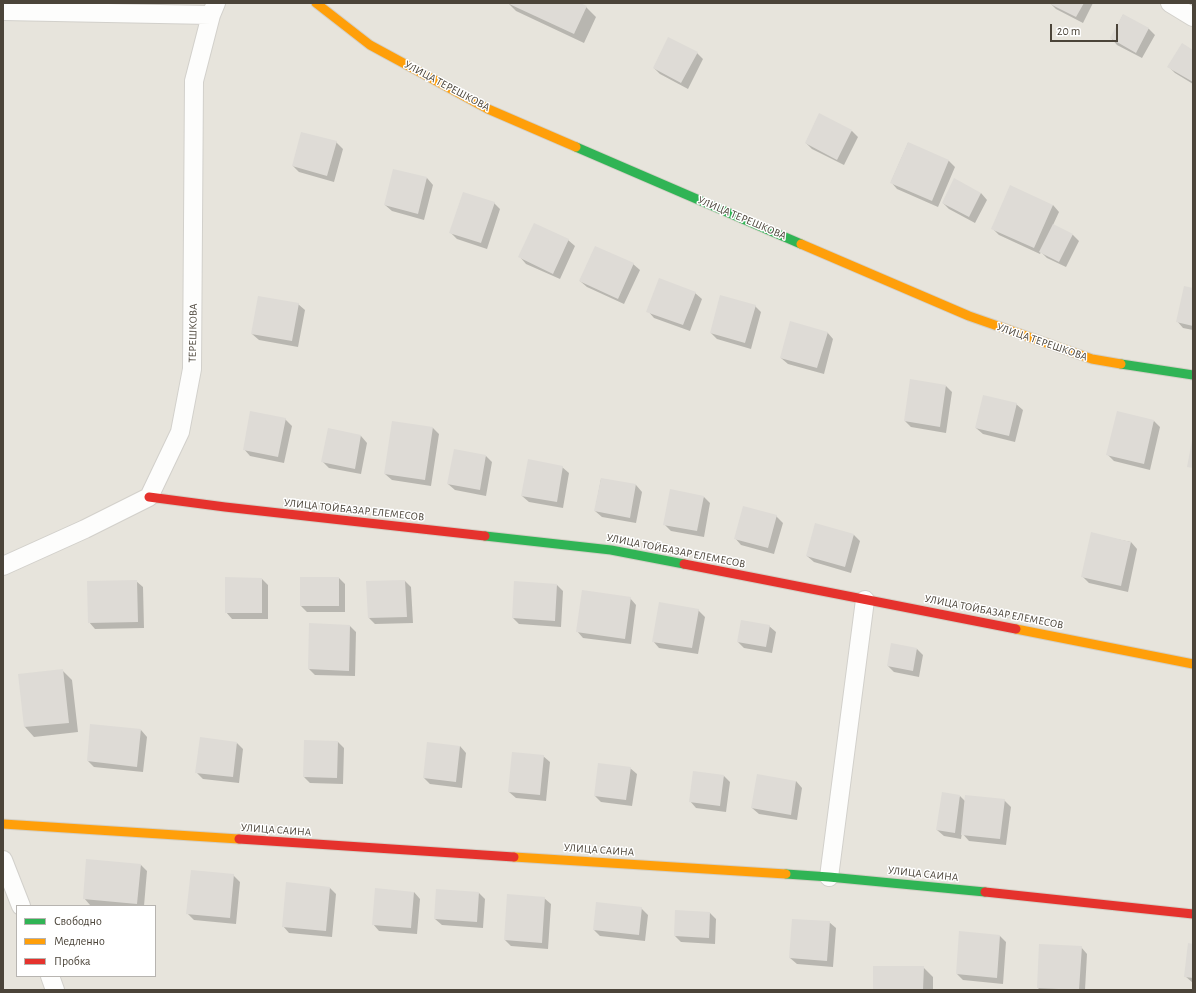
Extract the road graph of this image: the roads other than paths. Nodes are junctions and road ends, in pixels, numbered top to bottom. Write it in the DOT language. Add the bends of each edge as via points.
graph roads {
  1 [pos="316,3"];
  2 [pos="1170,3"];
  3 [pos="214,9"];
  4 [pos="3,11"];
  5 [pos="1193,17"];
  6 [pos="1193,375"];
  7 [pos="149,497"];
  8 [pos="3,566"];
  9 [pos="865,600"];
  10 [pos="1193,664"];
  11 [pos="3,824"];
  12 [pos="3,860"];
  13 [pos="829,877"];
  14 [pos="21,905"];
  15 [pos="1193,914"];
  16 [pos="50,977"];
  17 [pos="55,990"];
  1 -- 6 [label="street, УЛИЦА ТЕРЕШКОВА" via="370,44 488,109 969,316 1092,359"];
  2 -- 5 [label="street"];
  3 -- 4 [label="street"];
  3 -- 7 [label="street, ТЕРЕШКОВА" via="194,82 192,369 180,432"];
  7 -- 8 [label="street"];
  7 -- 9 [label="street, УЛИЦА ТОЙБАЗАР ЕЛЕМЕСОВ" via="611,550"];
  9 -- 10 [label="street, УЛИЦА ТОЙБАЗАР ЕЛЕМЕСОВ"];
  9 -- 13 [label="street"];
  11 -- 13 [label="street, УЛИЦА САИНА"];
  12 -- 14 [label="street"];
  13 -- 15 [label="street, УЛИЦА САИНА"];
  16 -- 17 [label="street"];
}
